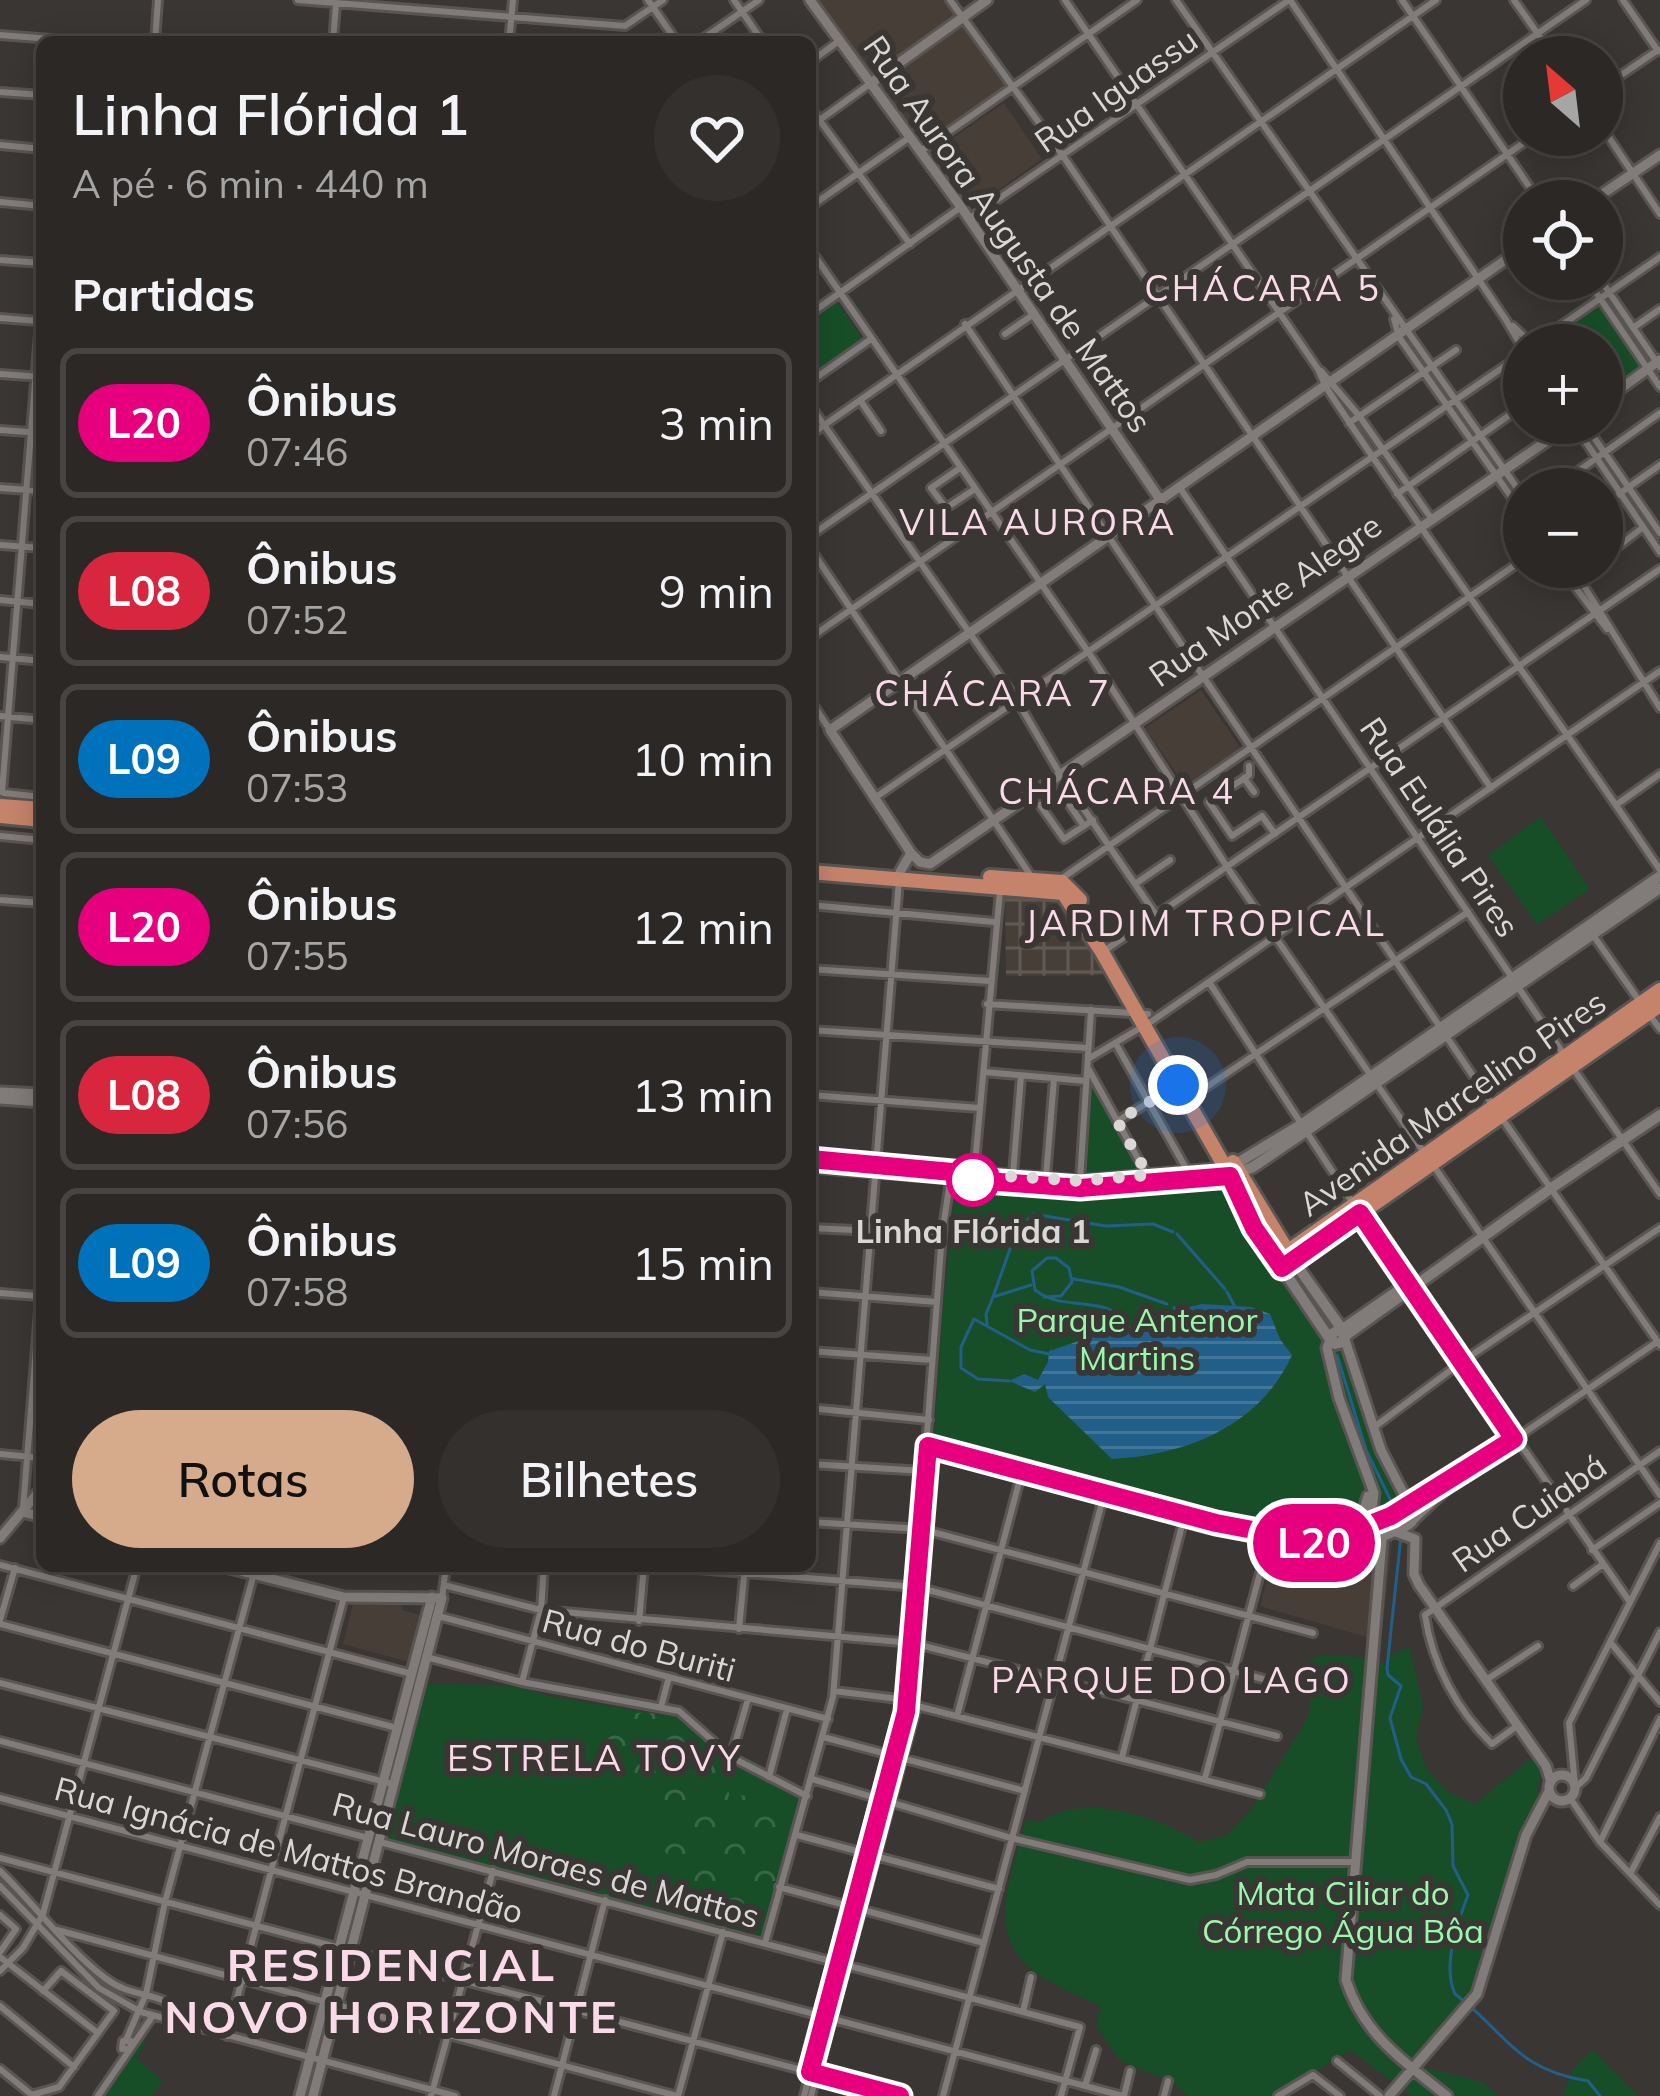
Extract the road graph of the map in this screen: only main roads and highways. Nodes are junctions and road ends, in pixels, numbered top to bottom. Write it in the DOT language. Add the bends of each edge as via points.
graph roads {
  1 [pos="1,797"];
  2 [pos="36,807"];
  3 [pos="0,816"];
  4 [pos="36,819"];
  5 [pos="816,869"];
  6 [pos="1660,873"];
  7 [pos="1006,881"];
  8 [pos="1061,885"];
  9 [pos="1660,887"];
  10 [pos="1589,930"];
  11 [pos="1660,990"];
  12 [pos="1650,1007"];
  13 [pos="1146,1019"];
  14 [pos="1190,1098"];
  15 [pos="1660,1115"];
  16 [pos="1233,1171"];
  17 [pos="1284,1260"];
  1 -- 2 [label="main road"];
  3 -- 4 [label="main road"];
  5 -- 7 [label="main road" via="900,876 946,869"];
  6 -- 10 [label="main road"];
  7 -- 8 [label="main road"];
  7 -- 8 [label="main road"];
  8 -- 13 [label="main road" via="1072,888"];
  9 -- 10 [label="main road"];
  10 -- 16 [label="main road"];
  11 -- 12 [label="main road, Avenida Marcelino Pires"];
  12 -- 17 [label="main road, Avenida Marcelino Pires"];
  13 -- 14 [label="main road"];
  13 -- 14 [label="main road"];
  14 -- 16 [label="main road"];
  15 -- 17 [label="main road" via="1339,1335"];
  16 -- 17 [label="main road"];
}
